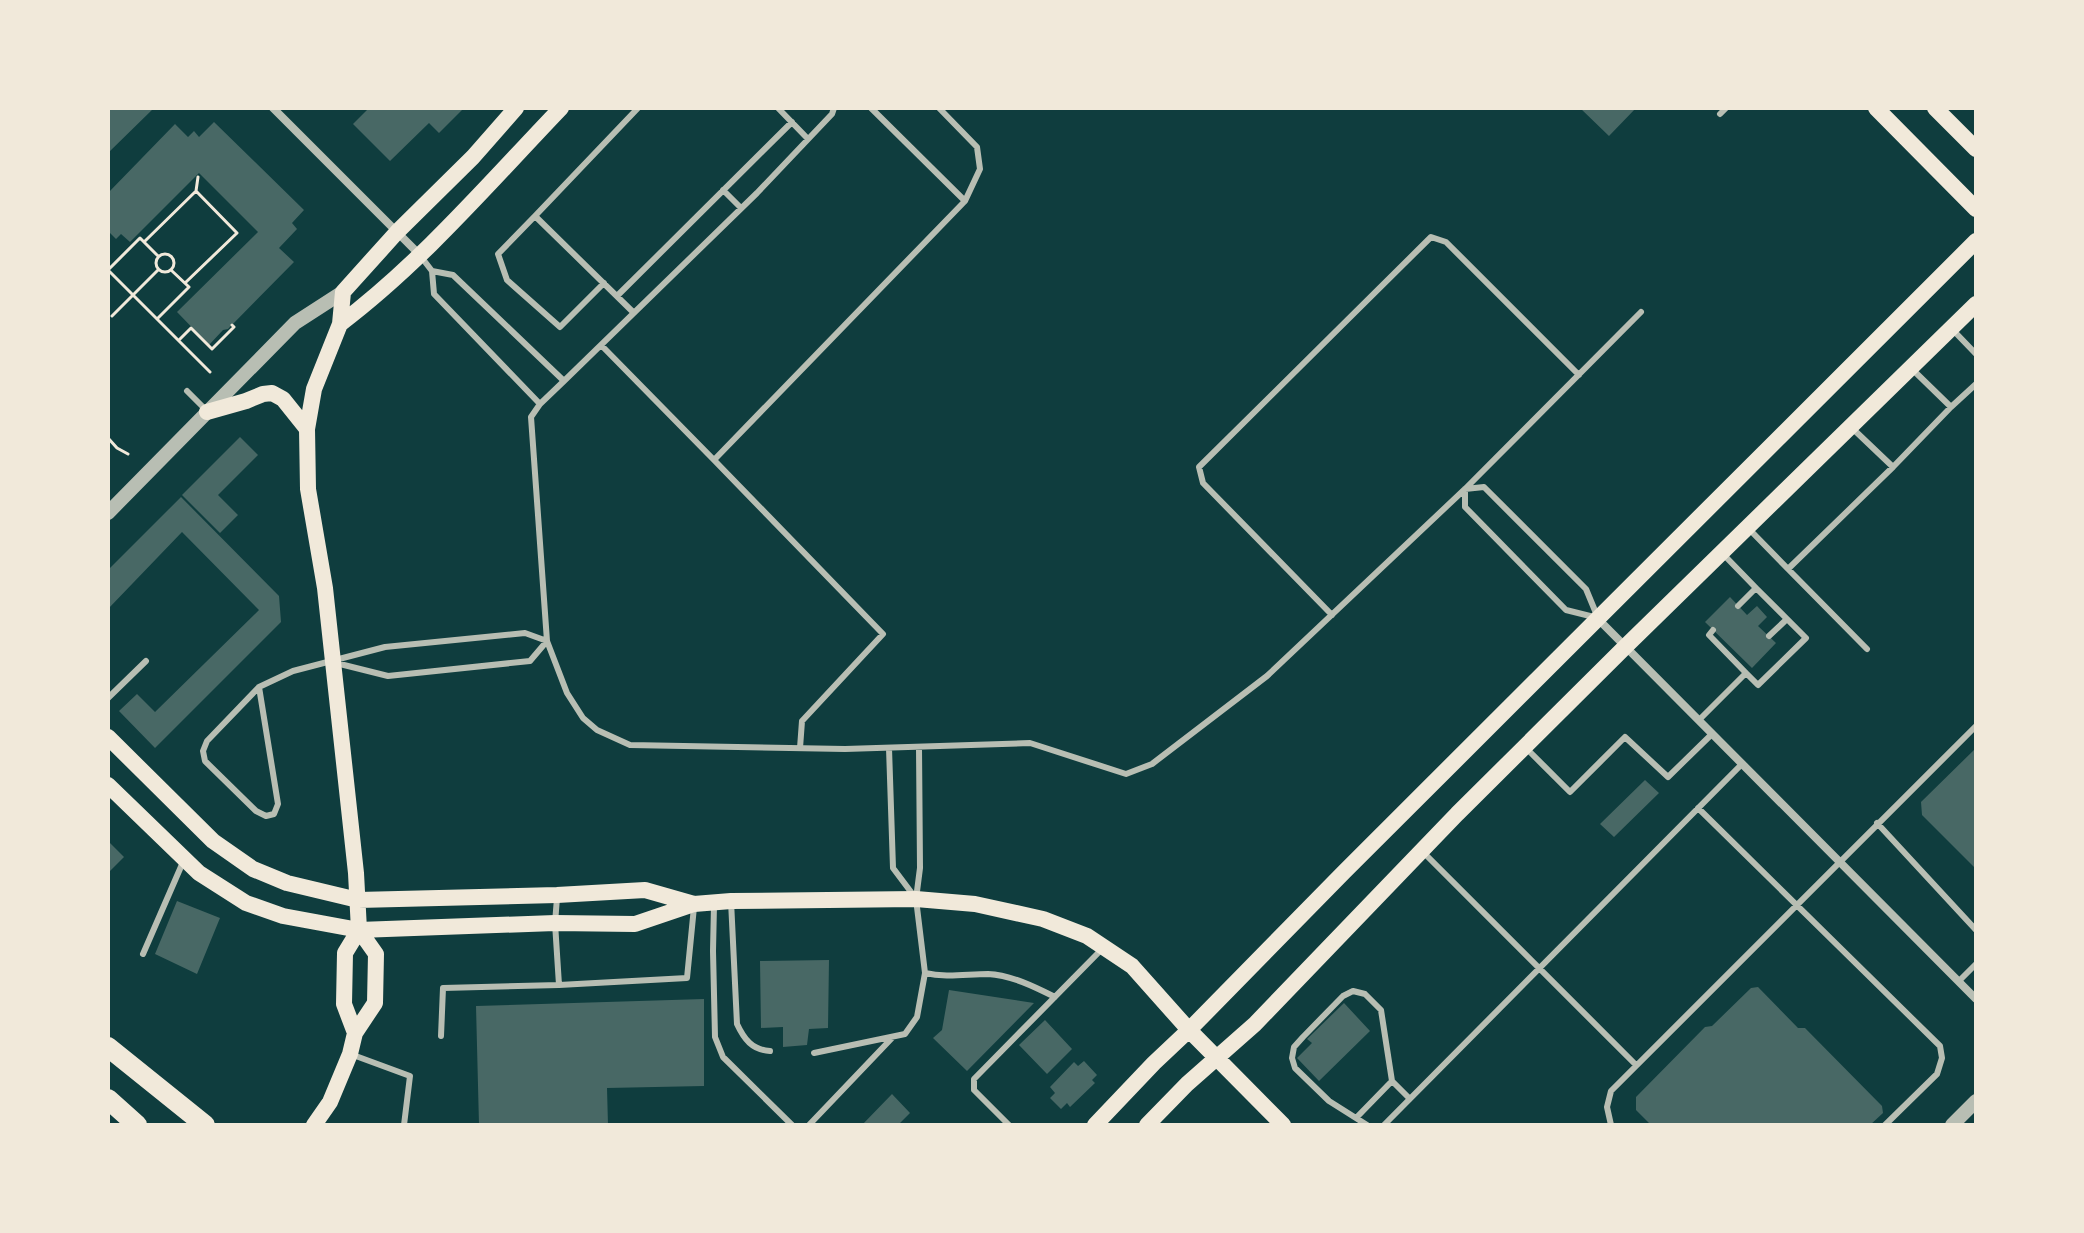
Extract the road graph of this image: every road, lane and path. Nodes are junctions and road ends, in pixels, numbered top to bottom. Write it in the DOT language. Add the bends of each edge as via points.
graph roads {
  1 [pos="273,108"];
  2 [pos="516,108"];
  3 [pos="561,108"];
  4 [pos="638,108"];
  5 [pos="778,108"];
  6 [pos="834,108"];
  7 [pos="871,108"];
  8 [pos="939,108"];
  9 [pos="1726,108"];
  10 [pos="1876,108"];
  11 [pos="1935,108"];
  12 [pos="1720,114"];
  13 [pos="792,122"];
  14 [pos="808,139"];
  15 [pos="1976,149"];
  16 [pos="198,177"];
  17 [pos="723,190"];
  18 [pos="196,191"];
  19 [pos="965,201"];
  20 [pos="741,208"];
  21 [pos="1976,209"];
  22 [pos="535,216"];
  23 [pos="397,232"];
  24 [pos="1976,241"];
  25 [pos="144,242"];
  26 [pos="420,255"];
  27 [pos="159,257"];
  28 [pos="158,270"];
  29 [pos="171,270"];
  30 [pos="432,271"];
  31 [pos="185,283"];
  32 [pos="604,283"];
  33 [pos="343,292"];
  34 [pos="133,295"];
  35 [pos="617,296"];
  36 [pos="1976,304"];
  37 [pos="1641,312"];
  38 [pos="634,313"];
  39 [pos="112,316"];
  40 [pos="157,319"];
  41 [pos="340,324"];
  42 [pos="232,325"];
  43 [pos="1951,328"];
  44 [pos="179,340"];
  45 [pos="601,345"];
  46 [pos="1976,354"];
  47 [pos="1911,368"];
  48 [pos="210,372"];
  49 [pos="1579,375"];
  50 [pos="564,381"];
  51 [pos="1976,384"];
  52 [pos="187,391"];
  53 [pos="540,404"];
  54 [pos="1951,407"];
  55 [pos="207,412"];
  56 [pos="1851,427"];
  57 [pos="307,429"];
  58 [pos="108,438"];
  59 [pos="128,454"];
  60 [pos="714,460"];
  61 [pos="1893,467"];
  62 [pos="1465,489"];
  63 [pos="108,513"];
  64 [pos="1747,527"];
  65 [pos="1721,553"];
  66 [pos="1788,569"];
  67 [pos="1756,588"];
  68 [pos="1738,606"];
  69 [pos="1332,615"];
  70 [pos="1598,618"];
  71 [pos="1787,619"];
  72 [pos="1713,630"];
  73 [pos="1769,636"];
  74 [pos="547,641"];
  75 [pos="1626,646"];
  76 [pos="1867,649"];
  77 [pos="146,661"];
  78 [pos="332,662"];
  79 [pos="1746,673"];
  80 [pos="259,687"];
  81 [pos="108,698"];
  82 [pos="1699,720"];
  83 [pos="1976,726"];
  84 [pos="1712,734"];
  85 [pos="108,737"];
  86 [pos="1525,746"];
  87 [pos="919,747"];
  88 [pos="800,748"];
  89 [pos="889,748"];
  90 [pos="1742,764"];
  91 [pos="108,785"];
  92 [pos="1698,808"];
  93 [pos="1877,823"];
  94 [pos="1422,851"];
  95 [pos="184,858"];
  96 [pos="1839,861"];
  97 [pos="557,895"];
  98 [pos="916,899"];
  99 [pos="358,900"];
  100 [pos="723,902"];
  101 [pos="694,904"];
  102 [pos="1796,904"];
  103 [pos="555,923"];
  104 [pos="359,930"];
  105 [pos="1976,930"];
  106 [pos="1104,947"];
  107 [pos="143,954"];
  108 [pos="1976,964"];
  109 [pos="1539,969"];
  110 [pos="925,973"];
  111 [pos="1959,981"];
  112 [pos="559,985"];
  113 [pos="1055,997"];
  114 [pos="1976,999"];
  115 [pos="1189,1030"];
  116 [pos="355,1033"];
  117 [pos="441,1036"];
  118 [pos="894,1036"];
  119 [pos="108,1047"];
  120 [pos="770,1051"];
  121 [pos="814,1053"];
  122 [pos="350,1054"];
  123 [pos="1216,1057"];
  124 [pos="1636,1065"];
  125 [pos="1392,1081"];
  126 [pos="108,1099"];
  127 [pos="1410,1099"];
  128 [pos="1976,1101"];
  129 [pos="1357,1117"];
  130 [pos="137,1125"];
  131 [pos="205,1125"];
  132 [pos="314,1125"];
  133 [pos="404,1125"];
  134 [pos="792,1125"];
  135 [pos="809,1125"];
  136 [pos="1009,1125"];
  137 [pos="1095,1125"];
  138 [pos="1147,1125"];
  139 [pos="1283,1125"];
  140 [pos="1367,1125"];
  141 [pos="1384,1125"];
  142 [pos="1611,1125"];
  143 [pos="1885,1125"];
  144 [pos="1952,1125"];
  1 -- 23 [label="street"];
  2 -- 23 [label="main road"];
  3 -- 26 [label="main road"];
  4 -- 22 [label="lane"];
  5 -- 13 [label="lane"];
  6 -- 14 [label="lane"];
  7 -- 19 [label="lane"];
  8 -- 19 [label="lane" via="977,147 980,169"];
  9 -- 12 [label="lane"];
  10 -- 21 [label="main road"];
  11 -- 15 [label="main road"];
  13 -- 14 [label="lane"];
  13 -- 17 [label="lane"];
  14 -- 20 [label="lane"];
  16 -- 18 [label="path"];
  17 -- 20 [label="lane"];
  17 -- 35 [label="lane"];
  18 -- 25 [label="path"];
  18 -- 31 [label="path" via="237,233"];
  19 -- 60 [label="lane"];
  20 -- 38 [label="lane"];
  22 -- 32 [label="lane"];
  22 -- 32 [label="lane" via="498,254 507,280 560,327"];
  23 -- 26 [label="street"];
  23 -- 33 [label="main road"];
  24 -- 70 [label="main road"];
  25 -- 27 [label="path"];
  25 -- 34 [label="path" via="140,238 108,270"];
  26 -- 30 [label="lane"];
  26 -- 41 [label="main road"];
  27 -- 28 [label="path"];
  27 -- 29 [label="path" via="173,258"];
  28 -- 29 [label="path"];
  28 -- 34 [label="path"];
  29 -- 31 [label="path"];
  30 -- 50 [label="lane" via="453,275"];
  30 -- 53 [label="lane" via="434,294"];
  31 -- 40 [label="path" via="189,287"];
  32 -- 35 [label="lane"];
  33 -- 41 [label="main road"];
  33 -- 55 [label="street" via="295,323"];
  34 -- 39 [label="path"];
  34 -- 40 [label="path"];
  35 -- 38 [label="lane"];
  36 -- 43 [label="main road"];
  37 -- 49 [label="lane"];
  38 -- 45 [label="lane"];
  40 -- 44 [label="path"];
  41 -- 57 [label="main road" via="314,389"];
  42 -- 44 [label="path" via="212,349 191,328"];
  43 -- 46 [label="lane"];
  43 -- 47 [label="main road"];
  44 -- 48 [label="path"];
  45 -- 50 [label="lane"];
  45 -- 60 [label="lane"];
  47 -- 54 [label="lane"];
  47 -- 56 [label="main road"];
  49 -- 62 [label="lane"];
  49 -- 69 [label="lane" via="1446,242 1431,237 1410,257 1199,467 1203,483"];
  50 -- 53 [label="lane"];
  51 -- 54 [label="lane"];
  52 -- 55 [label="lane"];
  53 -- 74 [label="lane" via="531,417"];
  54 -- 61 [label="lane"];
  55 -- 57 [label="main road" via="272,393"];
  55 -- 63 [label="street"];
  56 -- 61 [label="lane"];
  56 -- 64 [label="main road"];
  57 -- 78 [label="main road" via="308,489"];
  58 -- 59 [label="path"];
  60 -- 88 [label="lane" via="883,634 802,721"];
  61 -- 66 [label="lane"];
  62 -- 69 [label="lane"];
  62 -- 70 [label="lane" via="1484,487 1586,589"];
  62 -- 70 [label="lane" via="1465,507 1566,610"];
  64 -- 65 [label="main road"];
  64 -- 66 [label="lane"];
  65 -- 67 [label="lane"];
  65 -- 75 [label="main road"];
  66 -- 76 [label="lane"];
  67 -- 68 [label="lane"];
  67 -- 71 [label="lane"];
  69 -- 87 [label="lane" via="1267,676 1152,764 1126,774 1030,743"];
  70 -- 75 [label="street"];
  70 -- 115 [label="main road"];
  71 -- 73 [label="lane"];
  71 -- 79 [label="lane" via="1806,638 1758,685"];
  72 -- 79 [label="lane" via="1709,635 1742,663"];
  74 -- 78 [label="lane" via="525,633 385,647"];
  74 -- 78 [label="lane" via="530,661 388,676"];
  74 -- 88 [label="lane" via="583,718 630,745"];
  75 -- 82 [label="street"];
  75 -- 86 [label="main road"];
  77 -- 81 [label="lane"];
  78 -- 80 [label="lane"];
  78 -- 99 [label="main road"];
  79 -- 82 [label="lane"];
  80 -- 80 [label="lane" via="203,751 205,761 266,816 274,814 278,804"];
  82 -- 84 [label="street"];
  83 -- 93 [label="lane"];
  84 -- 86 [label="lane" via="1668,777 1625,737 1570,792"];
  84 -- 90 [label="street"];
  85 -- 99 [label="main road" via="213,841 253,869"];
  86 -- 94 [label="main road"];
  87 -- 89 [label="lane"];
  87 -- 98 [label="lane"];
  88 -- 89 [label="lane"];
  89 -- 98 [label="lane" via="893,868"];
  90 -- 92 [label="lane"];
  90 -- 96 [label="street"];
  91 -- 95 [label="main road"];
  92 -- 102 [label="lane"];
  92 -- 109 [label="lane"];
  93 -- 96 [label="lane"];
  93 -- 105 [label="lane"];
  94 -- 109 [label="lane"];
  94 -- 123 [label="main road" via="1255,1024"];
  95 -- 104 [label="main road" via="246,903 283,916"];
  95 -- 107 [label="lane"];
  96 -- 102 [label="lane"];
  96 -- 111 [label="street"];
  97 -- 99 [label="main road"];
  97 -- 101 [label="main road" via="645,890"];
  97 -- 103 [label="lane"];
  98 -- 100 [label="main road"];
  98 -- 106 [label="main road" via="975,904 1043,919"];
  98 -- 110 [label="lane"];
  99 -- 104 [label="main road"];
  100 -- 101 [label="main road"];
  100 -- 120 [label="lane" via="737,1024 743,1039"];
  100 -- 134 [label="lane" via="713,951 715,1037 723,1057"];
  101 -- 103 [label="main road" via="635,924"];
  101 -- 112 [label="lane" via="687,978"];
  102 -- 124 [label="lane"];
  102 -- 143 [label="lane" via="1940,1046 1937,1074"];
  103 -- 104 [label="main road"];
  103 -- 112 [label="lane"];
  104 -- 116 [label="main road" via="345,953 344,1004"];
  104 -- 116 [label="main road" via="376,954 375,1003"];
  106 -- 113 [label="lane"];
  106 -- 115 [label="main road" via="1132,966"];
  108 -- 111 [label="lane"];
  109 -- 124 [label="lane"];
  109 -- 127 [label="lane"];
  110 -- 113 [label="lane" via="992,974"];
  110 -- 118 [label="lane" via="917,1017 905,1034"];
  111 -- 114 [label="street"];
  112 -- 117 [label="lane" via="443,988"];
  113 -- 136 [label="lane" via="974,1079 974,1090"];
  115 -- 123 [label="main road"];
  115 -- 137 [label="main road"];
  116 -- 122 [label="main road"];
  118 -- 121 [label="lane"];
  118 -- 135 [label="lane"];
  119 -- 131 [label="highway"];
  122 -- 132 [label="main road"];
  122 -- 133 [label="lane" via="410,1076"];
  123 -- 138 [label="main road"];
  123 -- 139 [label="main road"];
  124 -- 142 [label="lane" via="1611,1091"];
  125 -- 127 [label="lane"];
  125 -- 129 [label="lane"];
  125 -- 129 [label="lane" via="1381,1010 1365,994 1353,991 1343,996 1294,1047 1292,1058 1295,1068 1329,1101"];
  126 -- 130 [label="highway"];
  127 -- 141 [label="lane"];
  128 -- 144 [label="street"];
  129 -- 140 [label="lane"];
}
